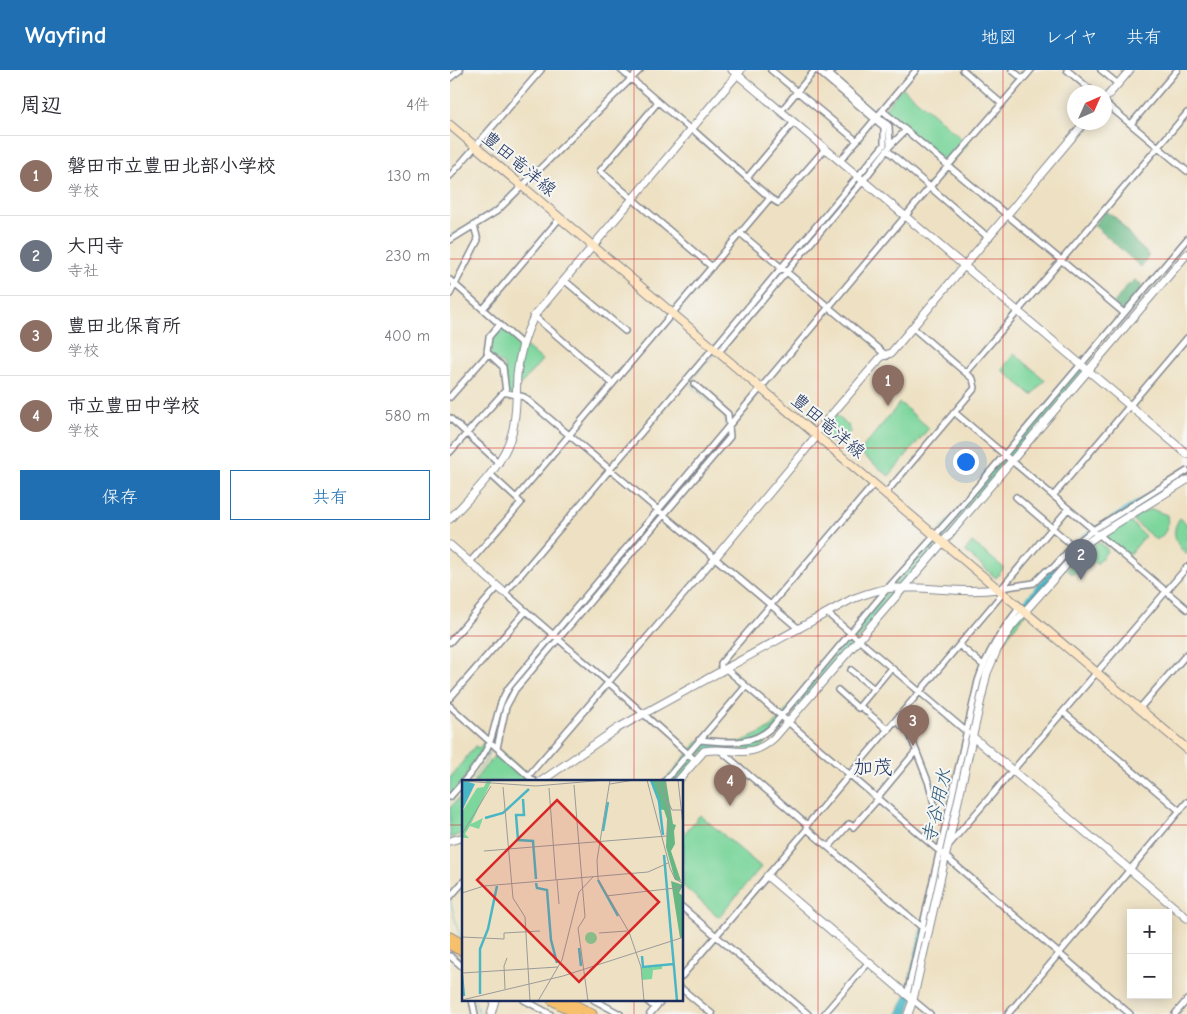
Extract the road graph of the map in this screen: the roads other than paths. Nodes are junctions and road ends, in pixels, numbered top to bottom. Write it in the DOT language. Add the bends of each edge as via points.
graph roads {
  1 [pos="460,70"];
  2 [pos="541,70"];
  3 [pos="621,70"];
  4 [pos="640,70"];
  5 [pos="771,70"];
  6 [pos="816,70"];
  7 [pos="833,70"];
  8 [pos="916,70"];
  9 [pos="963,70"];
  10 [pos="1012,70"];
  11 [pos="1031,70"];
  12 [pos="1101,70"];
  13 [pos="1130,70"];
  14 [pos="1177,70"];
  15 [pos="737,71"];
  16 [pos="1070,71"];
  17 [pos="823,72"];
  18 [pos="450,78"];
  19 [pos="631,79"];
  20 [pos="1023,79"];
  21 [pos="1118,84"];
  22 [pos="1085,85"];
  23 [pos="1112,91"];
  24 [pos="797,92"];
  25 [pos="658,102"];
  26 [pos="1002,104"];
  27 [pos="1112,108"];
  28 [pos="781,111"];
  29 [pos="1187,113"];
  30 [pos="879,116"];
  31 [pos="794,122"];
  32 [pos="1131,124"];
  33 [pos="450,125"];
  34 [pos="692,130"];
  35 [pos="905,130"];
  36 [pos="1077,130"];
  37 [pos="857,141"];
  38 [pos="476,147"];
  39 [pos="1159,147"];
  40 [pos="888,148"];
  41 [pos="826,149"];
  42 [pos="840,161"];
  43 [pos="948,166"];
  44 [pos="1187,171"];
  45 [pos="450,176"];
  46 [pos="747,178"];
  47 [pos="861,179"];
  48 [pos="523,186"];
  49 [pos="929,188"];
  50 [pos="770,198"];
  51 [pos="632,200"];
  52 [pos="1007,215"];
  53 [pos="906,216"];
  54 [pos="560,218"];
  55 [pos="474,226"];
  56 [pos="740,233"];
  57 [pos="988,238"];
  58 [pos="1187,239"];
  59 [pos="450,240"];
  60 [pos="592,246"];
  61 [pos="1187,254"];
  62 [pos="1060,260"];
  63 [pos="712,266"];
  64 [pos="965,266"];
  65 [pos="785,269"];
  66 [pos="450,280"];
  67 [pos="564,280"];
  68 [pos="455,284"];
  69 [pos="450,294"];
  70 [pos="830,307"];
  71 [pos="484,309"];
  72 [pos="1017,311"];
  73 [pos="672,313"];
  74 [pos="1124,313"];
  75 [pos="534,316"];
  76 [pos="500,324"];
  77 [pos="912,327"];
  78 [pos="625,331"];
  79 [pos="1187,338"];
  80 [pos="523,345"];
  81 [pos="716,350"];
  82 [pos="488,354"];
  83 [pos="886,356"];
  84 [pos="1081,365"];
  85 [pos="1088,371"];
  86 [pos="966,372"];
  87 [pos="612,383"];
  88 [pos="694,384"];
  89 [pos="761,388"];
  90 [pos="506,392"];
  91 [pos="516,396"];
  92 [pos="450,397"];
  93 [pos="1129,405"];
  94 [pos="954,412"];
  95 [pos="450,418"];
  96 [pos="730,425"];
  97 [pos="467,433"];
  98 [pos="569,434"];
  99 [pos="816,435"];
  100 [pos="450,452"];
  101 [pos="1187,454"];
  102 [pos="1004,456"];
  103 [pos="499,462"];
  104 [pos="1012,462"];
  105 [pos="610,469"];
  106 [pos="1187,471"];
  107 [pos="490,474"];
  108 [pos="1187,480"];
  109 [pos="874,484"];
  110 [pos="886,494"];
  111 [pos="1053,496"];
  112 [pos="1016,497"];
  113 [pos="516,498"];
  114 [pos="1068,509"];
  115 [pos="658,510"];
  116 [pos="663,515"];
  117 [pos="450,520"];
  118 [pos="1052,528"];
  119 [pos="1096,532"];
  120 [pos="939,539"];
  121 [pos="450,545"];
  122 [pos="1073,546"];
  123 [pos="715,558"];
  124 [pos="470,562"];
  125 [pos="1187,567"];
  126 [pos="498,587"];
  127 [pos="888,588"];
  128 [pos="904,588"];
  129 [pos="1000,590"];
  130 [pos="1166,592"];
  131 [pos="505,593"];
  132 [pos="770,605"];
  133 [pos="1022,609"];
  134 [pos="1187,609"];
  135 [pos="526,611"];
  136 [pos="827,613"];
  137 [pos="799,629"];
  138 [pos="850,633"];
  139 [pos="552,635"];
  140 [pos="559,639"];
  141 [pos="858,640"];
  142 [pos="450,642"];
  143 [pos="960,645"];
  144 [pos="1187,654"];
  145 [pos="983,665"];
  146 [pos="891,668"];
  147 [pos="851,670"];
  148 [pos="723,671"];
  149 [pos="1097,672"];
  150 [pos="609,683"];
  151 [pos="746,686"];
  152 [pos="874,689"];
  153 [pos="838,690"];
  154 [pos="920,692"];
  155 [pos="450,698"];
  156 [pos="450,706"];
  157 [pos="860,706"];
  158 [pos="1140,709"];
  159 [pos="1063,712"];
  160 [pos="644,714"];
  161 [pos="781,716"];
  162 [pos="896,720"];
  163 [pos="788,723"];
  164 [pos="888,730"];
  165 [pos="970,734"];
  166 [pos="699,740"];
  167 [pos="490,742"];
  168 [pos="717,742"];
  169 [pos="496,748"];
  170 [pos="1187,749"];
  171 [pos="719,751"];
  172 [pos="916,751"];
  173 [pos="688,754"];
  174 [pos="695,760"];
  175 [pos="1013,771"];
  176 [pos="528,776"];
  177 [pos="850,776"];
  178 [pos="465,780"];
  179 [pos="533,780"];
  180 [pos="543,780"];
  181 [pos="666,780"];
  182 [pos="679,780"];
  183 [pos="462,783"];
  184 [pos="450,797"];
  185 [pos="877,799"];
  186 [pos="1187,802"];
  187 [pos="1180,811"];
  188 [pos="937,816"];
  189 [pos="807,827"];
  190 [pos="829,847"];
  191 [pos="947,847"];
  192 [pos="943,854"];
  193 [pos="1130,870"];
  194 [pos="767,876"];
  195 [pos="462,883"];
  196 [pos="450,897"];
  197 [pos="684,909"];
  198 [pos="1187,918"];
  199 [pos="925,930"];
  200 [pos="450,936"];
  201 [pos="716,936"];
  202 [pos="462,942"];
  203 [pos="450,945"];
  204 [pos="462,951"];
  205 [pos="1059,954"];
  206 [pos="450,956"];
  207 [pos="869,962"];
  208 [pos="462,966"];
  209 [pos="684,974"];
  210 [pos="684,991"];
  211 [pos="910,997"];
  212 [pos="1187,1000"];
  213 [pos="528,1002"];
  214 [pos="556,1002"];
  215 [pos="570,1002"];
  216 [pos="598,1002"];
  217 [pos="648,1002"];
  218 [pos="660,1002"];
  219 [pos="655,1008"];
  220 [pos="550,1014"];
  221 [pos="577,1014"];
  222 [pos="592,1014"];
  223 [pos="620,1014"];
  224 [pos="650,1014"];
  225 [pos="712,1014"];
  226 [pos="808,1014"];
  227 [pos="824,1014"];
  228 [pos="908,1014"];
  229 [pos="930,1014"];
  230 [pos="1008,1014"];
  231 [pos="1130,1014"];
  232 [pos="1175,1014"];
  1 -- 18 [label="street"];
  2 -- 38 [label="street"];
  3 -- 19 [label="street"];
  4 -- 19 [label="street"];
  5 -- 24 [label="street"];
  6 -- 17 [label="street"];
  6 -- 24 [label="street"];
  7 -- 30 [label="street" via="829,74"];
  8 -- 30 [label="street"];
  9 -- 26 [label="street"];
  10 -- 20 [label="street"];
  11 -- 20 [label="street"];
  12 -- 21 [label="street"];
  13 -- 21 [label="street"];
  14 -- 32 [label="street"];
  15 -- 28 [label="street"];
  15 -- 34 [label="street"];
  16 -- 22 [label="street"];
  17 -- 30 [label="street"];
  19 -- 25 [label="street"];
  19 -- 48 [label="street"];
  20 -- 26 [label="street"];
  21 -- 23 [label="street"];
  24 -- 28 [label="street"];
  24 -- 37 [label="street"];
  25 -- 34 [label="street"];
  25 -- 51 [label="street" via="600,171"];
  26 -- 43 [label="street"];
  27 -- 32 [label="street"];
  28 -- 31 [label="street"];
  29 -- 39 [label="street"];
  30 -- 35 [label="street"];
  30 -- 37 [label="street"];
  30 -- 40 [label="street" via="889,126"];
  30 -- 47 [label="street" via="884,127 884,145"];
  31 -- 41 [label="street"];
  31 -- 46 [label="street"];
  32 -- 39 [label="street"];
  33 -- 38 [label="main road, 豊田竜洋線"];
  34 -- 46 [label="street"];
  34 -- 51 [label="street"];
  35 -- 40 [label="street"];
  35 -- 43 [label="street"];
  36 -- 52 [label="street"];
  37 -- 42 [label="street"];
  38 -- 45 [label="street"];
  38 -- 48 [label="main road, 豊田竜洋線"];
  39 -- 44 [label="street"];
  39 -- 62 [label="street"];
  40 -- 47 [label="street"];
  40 -- 49 [label="street"];
  41 -- 42 [label="street"];
  41 -- 50 [label="street" via="781,201 778,203"];
  42 -- 47 [label="street"];
  43 -- 49 [label="street"];
  43 -- 52 [label="street"];
  46 -- 50 [label="street"];
  47 -- 53 [label="street"];
  47 -- 65 [label="street"];
  48 -- 54 [label="main road, 豊田竜洋線"];
  48 -- 55 [label="street" via="497,211"];
  49 -- 53 [label="street"];
  49 -- 57 [label="street"];
  50 -- 56 [label="street"];
  51 -- 60 [label="street"];
  51 -- 63 [label="street"];
  52 -- 57 [label="street"];
  52 -- 62 [label="street"];
  53 -- 64 [label="street"];
  53 -- 70 [label="street"];
  54 -- 60 [label="main road, 豊田竜洋線"];
  54 -- 71 [label="street"];
  55 -- 59 [label="street"];
  55 -- 68 [label="street" via="478,240"];
  56 -- 63 [label="street"];
  56 -- 65 [label="street"];
  57 -- 64 [label="street"];
  58 -- 74 [label="street"];
  60 -- 67 [label="street"];
  60 -- 73 [label="main road, 豊田竜洋線"];
  61 -- 85 [label="street"];
  62 -- 72 [label="street"];
  62 -- 74 [label="street"];
  63 -- 73 [label="street"];
  64 -- 72 [label="street"];
  64 -- 77 [label="street"];
  65 -- 70 [label="street"];
  65 -- 81 [label="street"];
  66 -- 68 [label="street"];
  67 -- 75 [label="street"];
  67 -- 78 [label="street"];
  68 -- 69 [label="street"];
  68 -- 71 [label="street"];
  70 -- 83 [label="street"];
  70 -- 89 [label="street"];
  71 -- 76 [label="street"];
  72 -- 84 [label="street"];
  72 -- 86 [label="street"];
  73 -- 81 [label="main road, 豊田竜洋線"];
  73 -- 87 [label="street"];
  74 -- 84 [label="street"];
  75 -- 80 [label="street"];
  75 -- 87 [label="street"];
  76 -- 80 [label="street"];
  76 -- 82 [label="street" via="488,337"];
  77 -- 83 [label="street"];
  77 -- 86 [label="street"];
  79 -- 93 [label="street"];
  80 -- 91 [label="street"];
  81 -- 89 [label="main road, 豊田竜洋線"];
  81 -- 105 [label="street"];
  82 -- 90 [label="street" via="503,367"];
  82 -- 92 [label="street"];
  83 -- 99 [label="street" via="880,357"];
  84 -- 85 [label="street"];
  84 -- 102 [label="street"];
  85 -- 93 [label="street"];
  85 -- 104 [label="street"];
  86 -- 94 [label="street" via="973,379 974,388"];
  87 -- 98 [label="street"];
  88 -- 96 [label="street" via="728,414"];
  89 -- 96 [label="street"];
  89 -- 99 [label="main road, 豊田竜洋線"];
  90 -- 91 [label="street"];
  90 -- 97 [label="street"];
  91 -- 98 [label="street" via="524,397"];
  91 -- 103 [label="street" via="512,433"];
  93 -- 101 [label="street"];
  93 -- 111 [label="street"];
  94 -- 102 [label="street"];
  94 -- 110 [label="street"];
  95 -- 97 [label="street"];
  96 -- 115 [label="street"];
  96 -- 116 [label="street" via="730,437"];
  97 -- 100 [label="street"];
  97 -- 103 [label="street"];
  98 -- 105 [label="street"];
  98 -- 113 [label="street"];
  99 -- 109 [label="main road, 豊田竜洋線"];
  99 -- 123 [label="street"];
  102 -- 104 [label="street"];
  102 -- 120 [label="street"];
  103 -- 107 [label="street"];
  104 -- 111 [label="street"];
  104 -- 120 [label="street"];
  105 -- 115 [label="street"];
  105 -- 131 [label="street"];
  106 -- 119 [label="street"];
  107 -- 113 [label="street"];
  107 -- 117 [label="street"];
  108 -- 119 [label="street"];
  109 -- 110 [label="main road, 豊田竜洋線"];
  109 -- 132 [label="street"];
  110 -- 120 [label="main road, 豊田竜洋線"];
  111 -- 114 [label="street"];
  112 -- 118 [label="street"];
  113 -- 124 [label="street" via="521,503"];
  114 -- 118 [label="street"];
  114 -- 119 [label="street"];
  115 -- 116 [label="street"];
  115 -- 139 [label="street"];
  116 -- 123 [label="street"];
  116 -- 140 [label="street"];
  118 -- 122 [label="street"];
  118 -- 129 [label="street"];
  119 -- 122 [label="street"];
  119 -- 130 [label="street"];
  119 -- 133 [label="street"];
  120 -- 127 [label="street"];
  120 -- 128 [label="street"];
  120 -- 129 [label="main road, 豊田竜洋線"];
  121 -- 124 [label="street"];
  122 -- 129 [label="street" via="1034,583"];
  123 -- 132 [label="street"];
  123 -- 150 [label="street"];
  124 -- 126 [label="street"];
  125 -- 130 [label="street"];
  126 -- 131 [label="street"];
  126 -- 142 [label="street"];
  127 -- 128 [label="street"];
  127 -- 136 [label="street" via="866,593"];
  127 -- 138 [label="street"];
  128 -- 129 [label="street"];
  128 -- 141 [label="street"];
  129 -- 133 [label="main road, 豊田竜洋線"];
  129 -- 143 [label="street"];
  130 -- 134 [label="street"];
  130 -- 149 [label="street"];
  131 -- 135 [label="street"];
  132 -- 137 [label="street"];
  132 -- 148 [label="street" via="721,663"];
  133 -- 145 [label="street" via="996,639"];
  133 -- 149 [label="main road, 豊田竜洋線"];
  133 -- 165 [label="street" via="989,665"];
  135 -- 139 [label="street"];
  135 -- 155 [label="street"];
  136 -- 137 [label="street"];
  136 -- 138 [label="street"];
  137 -- 148 [label="street"];
  138 -- 141 [label="street"];
  138 -- 161 [label="street"];
  139 -- 140 [label="street"];
  139 -- 167 [label="street" via="505,692"];
  140 -- 150 [label="street"];
  140 -- 169 [label="street" via="510,698"];
  141 -- 146 [label="street"];
  141 -- 163 [label="street"];
  143 -- 145 [label="street"];
  143 -- 154 [label="street"];
  144 -- 158 [label="street"];
  145 -- 165 [label="street"];
  146 -- 152 [label="street"];
  146 -- 154 [label="street"];
  147 -- 152 [label="street"];
  148 -- 151 [label="street"];
  148 -- 160 [label="street"];
  149 -- 158 [label="main road, 豊田竜洋線"];
  149 -- 159 [label="street"];
  150 -- 160 [label="street"];
  150 -- 176 [label="street"];
  151 -- 161 [label="street"];
  151 -- 166 [label="street"];
  152 -- 157 [label="street"];
  153 -- 157 [label="street" via="858,708"];
  154 -- 162 [label="street"];
  154 -- 165 [label="street"];
  156 -- 167 [label="street"];
  157 -- 164 [label="street"];
  158 -- 170 [label="main road, 豊田竜洋線"];
  159 -- 175 [label="street"];
  159 -- 187 [label="street"];
  160 -- 173 [label="street"];
  160 -- 180 [label="street"];
  161 -- 163 [label="street"];
  161 -- 168 [label="street" via="758,738"];
  162 -- 164 [label="street"];
  162 -- 172 [label="street" via="909,732"];
  163 -- 171 [label="street" via="768,745 760,749 742,753"];
  163 -- 177 [label="street"];
  164 -- 177 [label="street"];
  165 -- 175 [label="street"];
  165 -- 191 [label="street"];
  165 -- 192 [label="street"];
  166 -- 168 [label="street"];
  166 -- 173 [label="street"];
  167 -- 169 [label="street"];
  167 -- 178 [label="street" via="480,762"];
  168 -- 171 [label="street"];
  169 -- 176 [label="street"];
  171 -- 174 [label="street" via="704,751"];
  171 -- 189 [label="street"];
  172 -- 185 [label="street"];
  172 -- 188 [label="street"];
  173 -- 174 [label="street"];
  173 -- 181 [label="street"];
  174 -- 182 [label="street"];
  175 -- 191 [label="street"];
  175 -- 193 [label="street"];
  176 -- 179 [label="street"];
  177 -- 185 [label="street"];
  177 -- 189 [label="street"];
  183 -- 184 [label="street"];
  185 -- 190 [label="street" via="853,828 850,824"];
  185 -- 192 [label="street"];
  186 -- 187 [label="street"];
  187 -- 193 [label="street"];
  189 -- 190 [label="street"];
  189 -- 194 [label="street"];
  190 -- 199 [label="street"];
  191 -- 192 [label="street"];
  192 -- 199 [label="street"];
  192 -- 205 [label="street"];
  193 -- 198 [label="street"];
  193 -- 205 [label="street"];
  194 -- 201 [label="street"];
  194 -- 207 [label="street"];
  195 -- 196 [label="street"];
  197 -- 201 [label="street"];
  199 -- 211 [label="street"];
  200 -- 202 [label="highway"];
  201 -- 209 [label="street"];
  201 -- 226 [label="street"];
  203 -- 204 [label="highway"];
  205 -- 230 [label="street"];
  205 -- 231 [label="street"];
  206 -- 208 [label="street"];
  207 -- 211 [label="street"];
  207 -- 227 [label="street"];
  210 -- 225 [label="street"];
  211 -- 228 [label="street"];
  211 -- 229 [label="street"];
  212 -- 232 [label="street"];
  213 -- 220 [label="street"];
  214 -- 221 [label="highway"];
  215 -- 222 [label="highway"];
  216 -- 223 [label="street"];
  217 -- 219 [label="street"];
  218 -- 219 [label="street"];
  219 -- 224 [label="street"];
}
